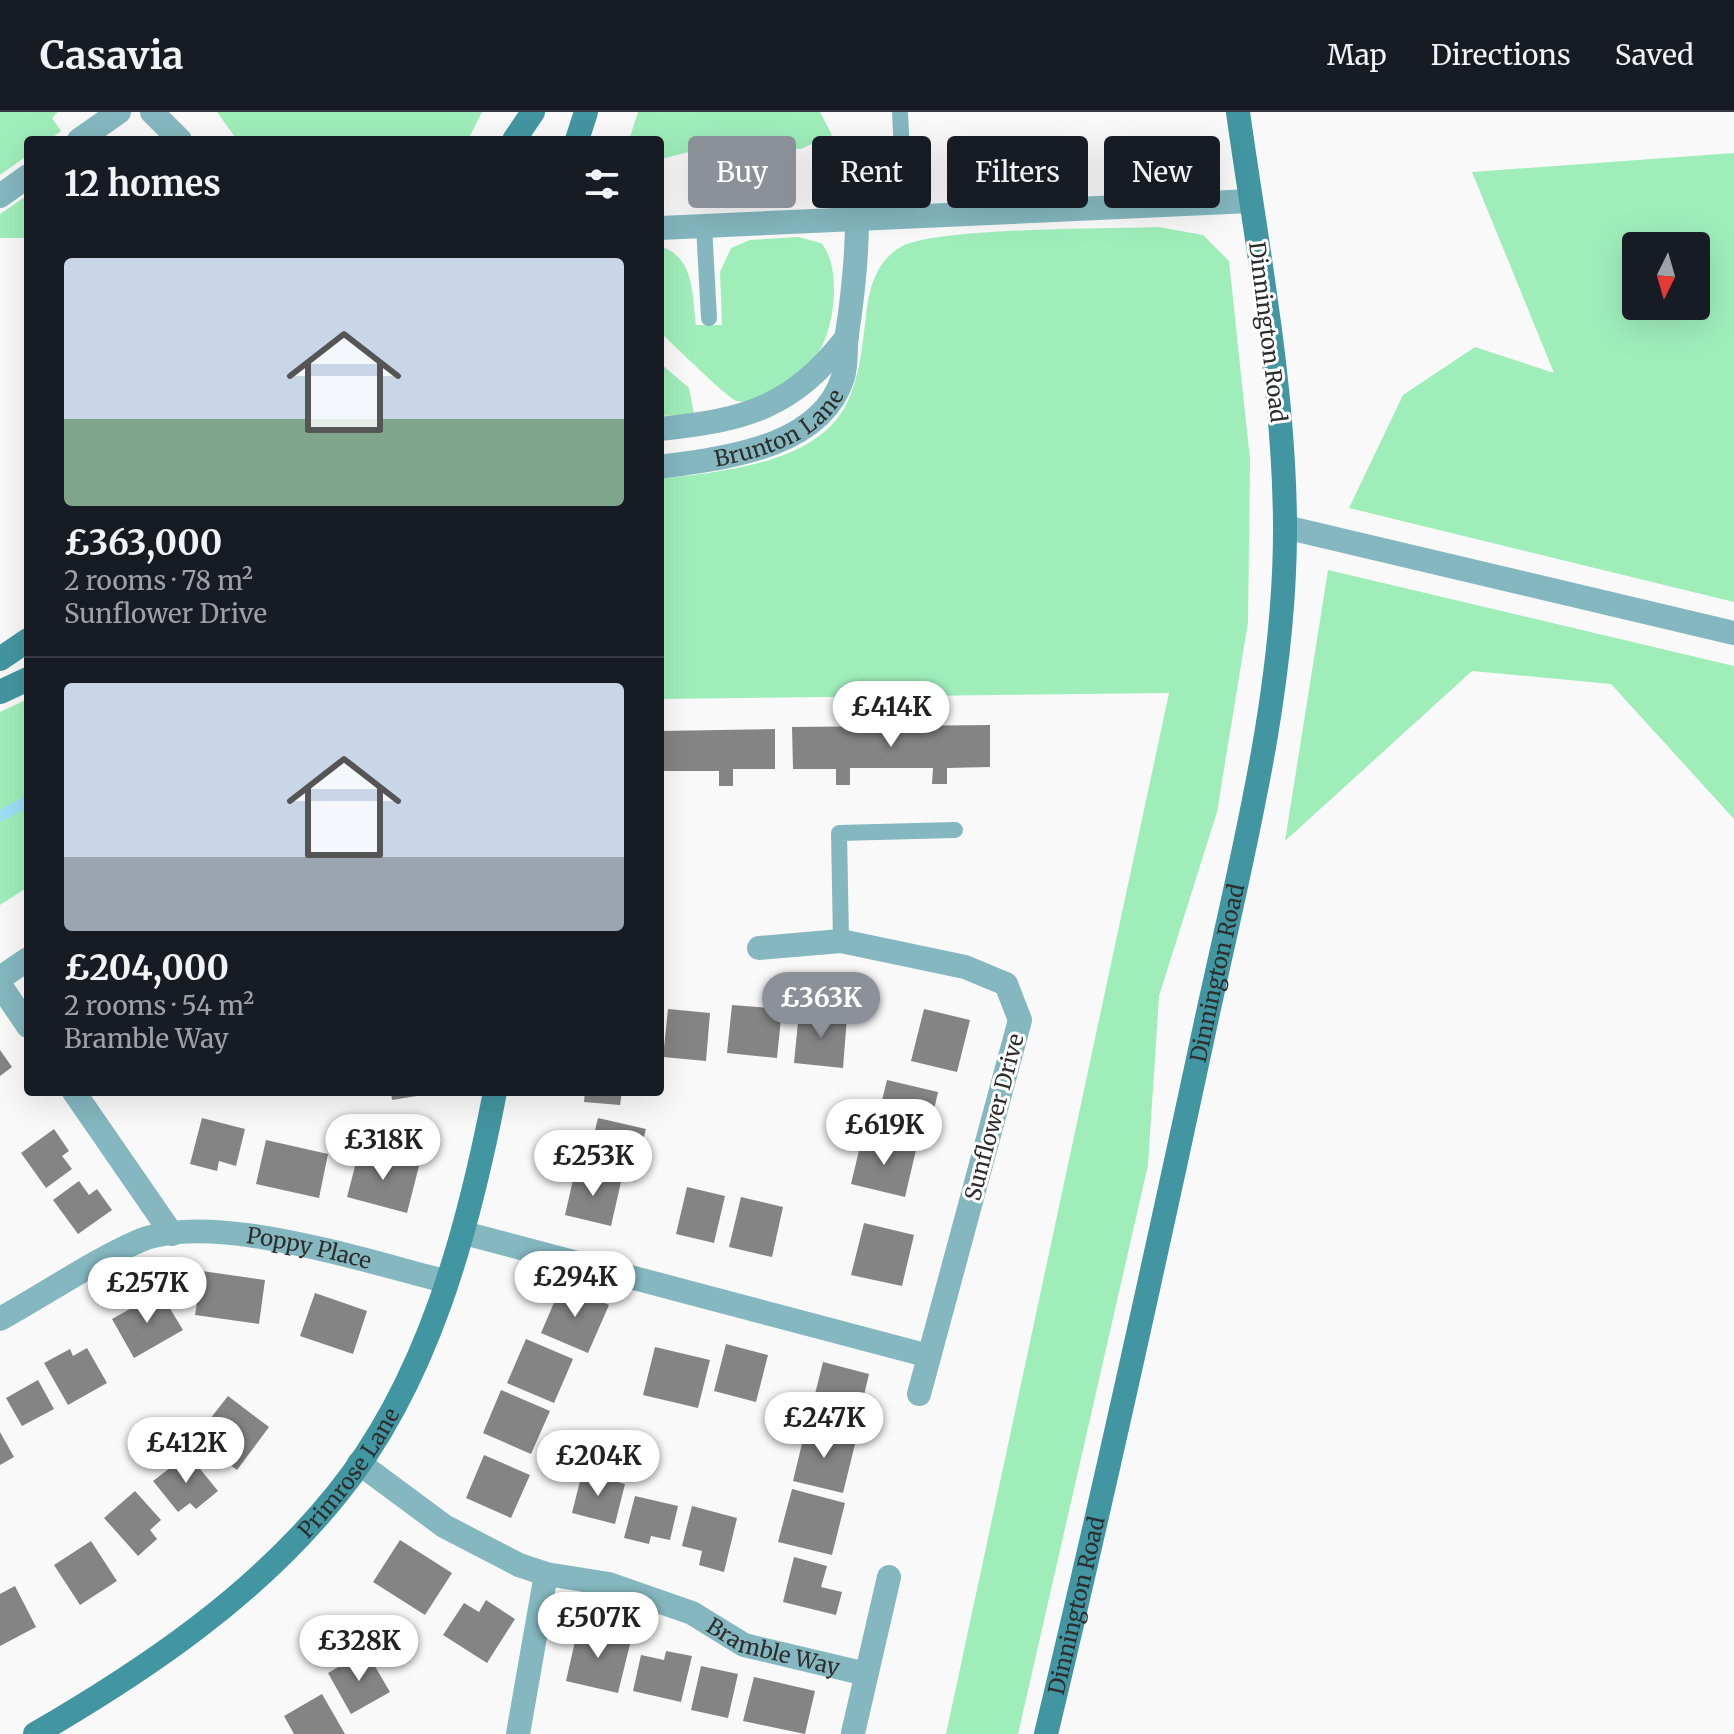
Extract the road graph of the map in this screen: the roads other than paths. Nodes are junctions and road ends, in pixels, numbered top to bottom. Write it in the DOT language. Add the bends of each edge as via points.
graph roads {
  1 [pos="119,112"];
  2 [pos="152,112"];
  3 [pos="533,112"];
  4 [pos="586,112"];
  5 [pos="900,112"];
  6 [pos="1238,112"];
  7 [pos="85,136"];
  8 [pos="160,136"];
  9 [pos="176,136"];
  10 [pos="517,136"];
  11 [pos="578,136"];
  12 [pos="24,179"];
  13 [pos="0,196"];
  14 [pos="1251,201"];
  15 [pos="905,216"];
  16 [pos="857,218"];
  17 [pos="704,226"];
  18 [pos="664,228"];
  19 [pos="709,318"];
  20 [pos="847,337"];
  21 [pos="664,428"];
  22 [pos="664,466"];
  23 [pos="1285,527"];
  24 [pos="1734,633"];
  25 [pos="24,643"];
  26 [pos="0,659"];
  27 [pos="24,681"];
  28 [pos="0,692"];
  29 [pos="955,830"];
  30 [pos="841,941"];
  31 [pos="759,948"];
  32 [pos="24,962"];
  33 [pos="0,978"];
  34 [pos="0,985"];
  35 [pos="24,1020"];
  36 [pos="77,1096"];
  37 [pos="494,1096"];
  38 [pos="464,1233"];
  39 [pos="172,1234"];
  40 [pos="445,1281"];
  41 [pos="0,1319"];
  42 [pos="929,1356"];
  43 [pos="919,1394"];
  44 [pos="359,1463"];
  45 [pos="546,1574"];
  46 [pos="889,1577"];
  47 [pos="866,1674"];
  48 [pos="853,1733"];
  49 [pos="35,1734"];
  50 [pos="518,1734"];
  51 [pos="1046,1734"];
  1 -- 7 [label="street"];
  2 -- 8 [label="street"];
  2 -- 9 [label="street"];
  3 -- 10 [label="street"];
  4 -- 11 [label="street"];
  5 -- 15 [label="lane"];
  6 -- 14 [label="street"];
  12 -- 13 [label="street"];
  14 -- 15 [label="street"];
  14 -- 23 [label="street, Dinnington Road" via="1274,363"];
  15 -- 16 [label="street"];
  16 -- 17 [label="street"];
  16 -- 20 [label="street, Brunton Lane"];
  17 -- 18 [label="street"];
  17 -- 19 [label="lane"];
  20 -- 21 [label="street, Brunton Lane" via="808,382 774,403 711,422"];
  20 -- 22 [label="street, Brunton Lane" via="838,388 811,421 749,451"];
  23 -- 24 [label="street"];
  23 -- 51 [label="street, Dinnington Road" via="1266,730 1114,1455"];
  25 -- 26 [label="street"];
  27 -- 28 [label="street"];
  29 -- 30 [label="lane" via="839,833"];
  30 -- 31 [label="street, Sunflower Drive"];
  30 -- 42 [label="street, Sunflower Drive" via="965,967 1006,984 1020,1020"];
  32 -- 33 [label="street"];
  34 -- 35 [label="street"];
  36 -- 39 [label="street"];
  37 -- 38 [label="street, Primrose Lane"];
  38 -- 40 [label="street, Primrose Lane"];
  38 -- 42 [label="street"];
  39 -- 40 [label="street, Poppy Place" via="243,1232"];
  39 -- 41 [label="street, Poppy Place" via="141,1240"];
  40 -- 44 [label="street, Primrose Lane" via="424,1343"];
  42 -- 43 [label="street, Sunflower Drive"];
  44 -- 45 [label="street, Bramble Way" via="444,1526"];
  44 -- 49 [label="street, Primrose Lane" via="312,1524 223,1608 134,1674"];
  45 -- 47 [label="street, Bramble Way" via="609,1584 692,1613 744,1645"];
  45 -- 50 [label="street"];
  46 -- 47 [label="street, Bramble Way"];
  47 -- 48 [label="street, Bramble Way"];
}
